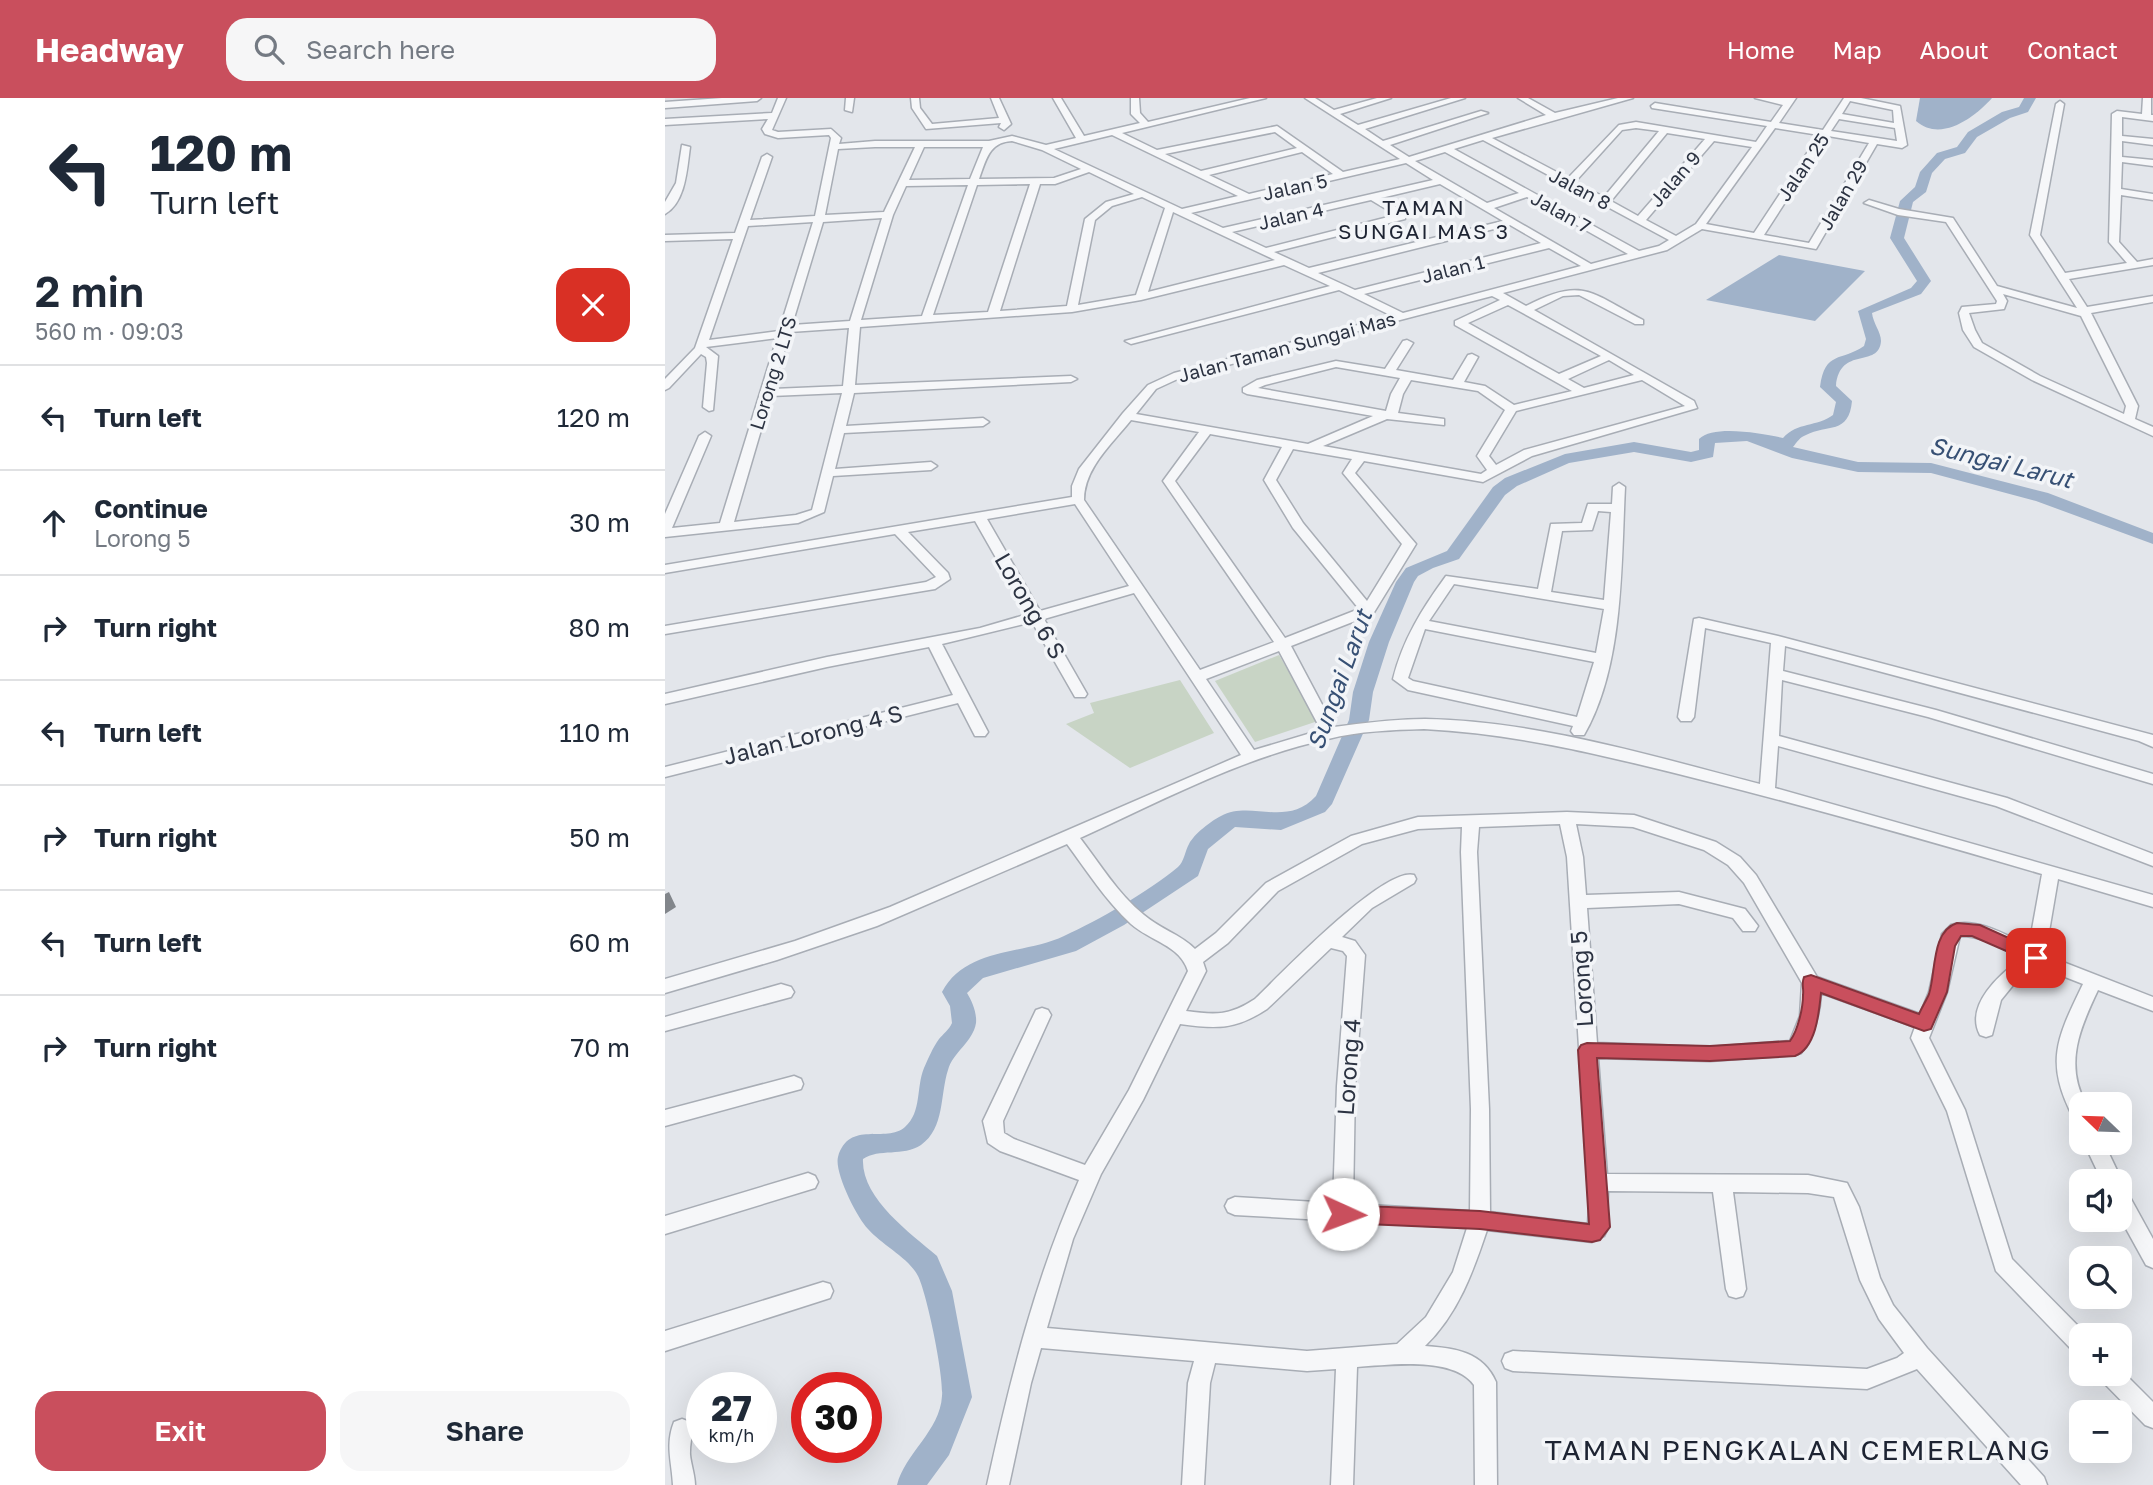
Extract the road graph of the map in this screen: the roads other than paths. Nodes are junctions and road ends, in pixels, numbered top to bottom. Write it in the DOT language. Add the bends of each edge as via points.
graph roads {
  1 [pos="757,98"];
  2 [pos="782,98"];
  3 [pos="850,98"];
  4 [pos="915,98"];
  5 [pos="995,98"];
  6 [pos="1057,98"];
  7 [pos="1135,98"];
  8 [pos="1262,98"];
  9 [pos="1311,98"];
  10 [pos="1387,98"];
  11 [pos="1461,98"];
  12 [pos="1522,98"];
  13 [pos="1592,98"];
  14 [pos="1629,98"];
  15 [pos="1759,98"];
  16 [pos="1848,98"];
  17 [pos="2147,98"];
  18 [pos="1242,100"];
  19 [pos="1790,100"];
  20 [pos="1603,104"];
  21 [pos="2060,104"];
  22 [pos="665,105"];
  23 [pos="849,110"];
  24 [pos="1333,113"];
  25 [pos="1483,113"];
  26 [pos="774,116"];
  27 [pos="1554,116"];
  28 [pos="1837,116"];
  29 [pos="2149,118"];
  30 [pos="665,122"];
  31 [pos="1005,122"];
  32 [pos="1146,125"];
  33 [pos="1772,125"];
  34 [pos="1899,126"];
  35 [pos="1644,127"];
  36 [pos="1358,128"];
  37 [pos="1510,129"];
  38 [pos="1665,130"];
  39 [pos="1112,132"];
  40 [pos="1825,134"];
  41 [pos="1014,136"];
  42 [pos="1485,138"];
  43 [pos="1711,138"];
  44 [pos="2118,138"];
  45 [pos="1081,139"];
  46 [pos="2153,142"];
  47 [pos="992,143"];
  48 [pos="1873,143"];
  49 [pos="1382,144"];
  50 [pos="1758,145"];
  51 [pos="920,146"];
  52 [pos="685,147"];
  53 [pos="834,147"];
  54 [pos="1045,148"];
  55 [pos="1302,149"];
  56 [pos="1447,149"];
  57 [pos="1156,153"];
  58 [pos="767,157"];
  59 [pos="2117,159"];
  60 [pos="1408,160"];
  61 [pos="2153,163"];
  62 [pos="1090,169"];
  63 [pos="1201,174"];
  64 [pos="1342,176"];
  65 [pos="972,181"];
  66 [pos="1441,181"];
  67 [pos="1036,182"];
  68 [pos="904,183"];
  69 [pos="1569,183"];
  70 [pos="1430,184"];
  71 [pos="2116,191"];
  72 [pos="1143,194"];
  73 [pos="1527,194"];
  74 [pos="1248,197"];
  75 [pos="1373,197"];
  76 [pos="2153,197"];
  77 [pos="1605,202"];
  78 [pos="1869,203"];
  79 [pos="1170,207"];
  80 [pos="1486,207"];
  81 [pos="665,211"];
  82 [pos="1182,212"];
  83 [pos="888,215"];
  84 [pos="818,219"];
  85 [pos="1639,221"];
  86 [pos="1512,222"];
  87 [pos="743,223"];
  88 [pos="1497,225"];
  89 [pos="1700,226"];
  90 [pos="1223,231"];
  91 [pos="737,236"];
  92 [pos="1757,236"];
  93 [pos="665,238"];
  94 [pos="1676,240"];
  95 [pos="1552,244"];
  96 [pos="1266,251"];
  97 [pos="1638,255"];
  98 [pos="1286,261"];
  99 [pos="2153,262"];
  100 [pos="2134,265"];
  101 [pos="1591,268"];
  102 [pos="1308,272"];
  103 [pos="2061,277"];
  104 [pos="1340,287"];
  105 [pos="1993,288"];
  106 [pos="1355,293"];
  107 [pos="1495,293"];
  108 [pos="1141,297"];
  109 [pos="1507,301"];
  110 [pos="2151,302"];
  111 [pos="1072,309"];
  112 [pos="1526,310"];
  113 [pos="2085,313"];
  114 [pos="993,314"];
  115 [pos="927,317"];
  116 [pos="1404,317"];
  117 [pos="1639,322"];
  118 [pos="855,323"];
  119 [pos="785,332"];
  120 [pos="1131,341"];
  121 [pos="1408,342"];
  122 [pos="700,347"];
  123 [pos="1610,356"];
  124 [pos="1472,358"];
  125 [pos="1389,372"];
  126 [pos="1408,375"];
  127 [pos="1644,376"];
  128 [pos="1560,378"];
  129 [pos="1071,379"];
  130 [pos="1457,383"];
  131 [pos="665,386"];
  132 [pos="849,388"];
  133 [pos="1581,391"];
  134 [pos="768,393"];
  135 [pos="709,407"];
  136 [pos="1511,409"];
  137 [pos="1388,415"];
  138 [pos="1127,416"];
  139 [pos="2129,421"];
  140 [pos="983,422"];
  141 [pos="1440,422"];
  142 [pos="839,430"];
  143 [pos="1207,430"];
  144 [pos="2153,432"];
  145 [pos="705,436"];
  146 [pos="1290,443"];
  147 [pos="1311,447"];
  148 [pos="1360,457"];
  149 [pos="931,466"];
  150 [pos="1495,472"];
  151 [pos="829,473"];
  152 [pos="1619,487"];
  153 [pos="1078,500"];
  154 [pos="1618,508"];
  155 [pos="980,518"];
  156 [pos="726,526"];
  157 [pos="665,531"];
  158 [pos="900,532"];
  159 [pos="665,569"];
  160 [pos="1138,588"];
  161 [pos="1544,594"];
  162 [pos="1612,606"];
  163 [pos="1368,611"];
  164 [pos="1038,618"];
  165 [pos="1420,624"];
  166 [pos="665,630"];
  167 [pos="1778,640"];
  168 [pos="934,643"];
  169 [pos="1283,645"];
  170 [pos="1601,659"];
  171 [pos="1776,674"];
  172 [pos="1197,677"];
  173 [pos="1080,694"];
  174 [pos="960,698"];
  175 [pos="665,699"];
  176 [pos="1686,717"];
  177 [pos="1583,723"];
  178 [pos="980,732"];
  179 [pos="1330,733"];
  180 [pos="1771,739"];
  181 [pos="2153,742"];
  182 [pos="1574,743"];
  183 [pos="1251,757"];
  184 [pos="665,772"];
  185 [pos="2153,779"];
  186 [pos="1767,791"];
  187 [pos="1567,818"];
  188 [pos="1471,820"];
  189 [pos="1070,836"];
  190 [pos="2153,860"];
  191 [pos="2051,871"];
  192 [pos="1408,879"];
  193 [pos="2153,901"];
  194 [pos="1578,902"];
  195 [pos="1749,926"];
  196 [pos="1327,940"];
  197 [pos="1195,958"];
  198 [pos="2036,958"];
  199 [pos="2093,981"];
  200 [pos="1811,982"];
  201 [pos="665,986"];
  202 [pos="785,992"];
  203 [pos="2153,1004"];
  204 [pos="1042,1015"];
  205 [pos="1174,1016"];
  206 [pos="1924,1023"];
  207 [pos="665,1024"];
  208 [pos="1986,1030"];
  209 [pos="1587,1050"];
  210 [pos="794,1084"];
  211 [pos="2072,1092"];
  212 [pos="665,1118"];
  213 [pos="1091,1176"];
  214 [pos="808,1182"];
  215 [pos="1597,1182"];
  216 [pos="1722,1183"];
  217 [pos="1235,1206"];
  218 [pos="1343,1214"];
  219 [pos="1480,1220"];
  220 [pos="2132,1220"];
  221 [pos="665,1225"];
  222 [pos="2153,1259"];
  223 [pos="1736,1289"];
  224 [pos="823,1291"];
  225 [pos="2069,1332"];
  226 [pos="1034,1337"];
  227 [pos="665,1341"];
  228 [pos="1207,1351"];
  229 [pos="1402,1354"];
  230 [pos="1919,1354"];
  231 [pos="1347,1358"];
  232 [pos="1513,1362"];
  233 [pos="2122,1386"];
  234 [pos="2153,1417"];
  235 [pos="682,1430"];
  236 [pos="684,1485"];
  237 [pos="998,1485"];
  238 [pos="1193,1485"];
  239 [pos="1342,1485"];
  240 [pos="1486,1485"];
  241 [pos="2036,1485"];
  1 -- 22 [label="street"];
  2 -- 26 [label="street"];
  3 -- 23 [label="street"];
  4 -- 31 [label="street" via="929,127"];
  5 -- 31 [label="street"];
  6 -- 45 [label="street"];
  7 -- 32 [label="street" via="1136,114"];
  8 -- 18 [label="street"];
  9 -- 24 [label="street"];
  10 -- 24 [label="street"];
  11 -- 25 [label="street"];
  11 -- 36 [label="street"];
  12 -- 27 [label="street"];
  13 -- 20 [label="street"];
  14 -- 20 [label="street, Jalan 5"];
  15 -- 19 [label="street"];
  16 -- 28 [label="street, Jalan 25"];
  16 -- 34 [label="street" via="1895,106"];
  17 -- 29 [label="street"];
  18 -- 32 [label="street"];
  19 -- 33 [label="street, Jalan Taman Sungai Mas"];
  20 -- 27 [label="street, Jalan 5"];
  21 -- 103 [label="street" via="2035,235"];
  24 -- 36 [label="street"];
  25 -- 37 [label="street"];
  25 -- 49 [label="street"];
  26 -- 30 [label="street"];
  26 -- 53 [label="street" via="767,129 771,134 831,132 836,134"];
  27 -- 37 [label="street, Jalan 5"];
  28 -- 34 [label="street"];
  28 -- 40 [label="street, Jalan 25"];
  29 -- 44 [label="street" via="2117,114"];
  31 -- 41 [label="street"];
  31 -- 47 [label="street"];
  32 -- 39 [label="street"];
  33 -- 35 [label="street" via="1659,107"];
  33 -- 40 [label="street"];
  33 -- 50 [label="street, Jalan Taman Sungai Mas"];
  34 -- 48 [label="street" via="1900,147"];
  35 -- 38 [label="street"];
  35 -- 69 [label="street" via="1619,128"];
  36 -- 49 [label="street"];
  37 -- 42 [label="street, Jalan 5"];
  38 -- 43 [label="street"];
  38 -- 77 [label="street"];
  39 -- 45 [label="street"];
  39 -- 57 [label="street"];
  40 -- 48 [label="street"];
  40 -- 92 [label="street, Jalan 25"];
  41 -- 47 [label="street"];
  41 -- 54 [label="street"];
  42 -- 56 [label="street, Jalan 5"];
  42 -- 69 [label="street, Jalan 8"];
  43 -- 50 [label="street"];
  43 -- 85 [label="street, Jalan 9"];
  44 -- 46 [label="street"];
  44 -- 59 [label="street"];
  45 -- 54 [label="street"];
  47 -- 51 [label="street"];
  47 -- 65 [label="street"];
  48 -- 92 [label="street, Jalan 29" via="1812,247"];
  49 -- 60 [label="street"];
  50 -- 89 [label="street, Jalan Taman Sungai Mas"];
  51 -- 53 [label="street"];
  51 -- 68 [label="street"];
  52 -- 81 [label="street" via="681,183"];
  53 -- 84 [label="street, Lorong 2 LTS"];
  54 -- 62 [label="street"];
  55 -- 57 [label="street" via="1277,129"];
  55 -- 63 [label="street"];
  55 -- 64 [label="street"];
  56 -- 60 [label="street, Jalan 5"];
  56 -- 73 [label="street, Jalan 7"];
  57 -- 63 [label="street"];
  58 -- 87 [label="street"];
  59 -- 61 [label="street"];
  59 -- 71 [label="street"];
  60 -- 64 [label="street, Jalan 5"];
  60 -- 66 [label="street"];
  62 -- 67 [label="street" via="1063,180"];
  62 -- 72 [label="street"];
  63 -- 74 [label="street"];
  64 -- 74 [label="street, Jalan 5"];
  65 -- 67 [label="street"];
  65 -- 68 [label="street"];
  65 -- 115 [label="street"];
  66 -- 70 [label="street, Jalan 4"];
  66 -- 80 [label="street"];
  67 -- 114 [label="street"];
  68 -- 83 [label="street"];
  69 -- 77 [label="street, Jalan 8"];
  70 -- 75 [label="street, Jalan 4"];
  70 -- 88 [label="street"];
  71 -- 76 [label="street"];
  71 -- 100 [label="street" via="2114,242"];
  72 -- 79 [label="street"];
  72 -- 111 [label="street" via="1109,204 1090,219"];
  73 -- 80 [label="street"];
  73 -- 97 [label="street, Jalan 7"];
  74 -- 82 [label="street, Jalan 5"];
  75 -- 90 [label="street, Jalan 4"];
  75 -- 96 [label="street" via="1401,217"];
  77 -- 85 [label="street, Jalan 8"];
  78 -- 105 [label="street" via="1953,223"];
  79 -- 82 [label="street"];
  79 -- 108 [label="street"];
  80 -- 86 [label="street"];
  82 -- 90 [label="street"];
  83 -- 84 [label="street"];
  83 -- 118 [label="street"];
  84 -- 87 [label="street"];
  84 -- 119 [label="street, Lorong 2 LTS"];
  85 -- 94 [label="street, Jalan 8"];
  86 -- 88 [label="street"];
  86 -- 95 [label="street"];
  87 -- 91 [label="street"];
  88 -- 102 [label="street"];
  89 -- 92 [label="street"];
  89 -- 94 [label="street, Jalan Taman Sungai Mas"];
  90 -- 96 [label="street"];
  91 -- 93 [label="street"];
  91 -- 122 [label="street"];
  94 -- 97 [label="street, Jalan Taman Sungai Mas"];
  95 -- 101 [label="street"];
  95 -- 106 [label="street, Jalan 1"];
  96 -- 98 [label="street"];
  97 -- 101 [label="street, Jalan Taman Sungai Mas"];
  98 -- 102 [label="street"];
  98 -- 108 [label="street"];
  99 -- 100 [label="street"];
  100 -- 103 [label="street"];
  101 -- 107 [label="street, Jalan Taman Sungai Mas"];
  102 -- 104 [label="street"];
  103 -- 113 [label="street"];
  104 -- 106 [label="street"];
  104 -- 120 [label="street"];
  105 -- 113 [label="street"];
  105 -- 139 [label="street" via="2002,301 2000,307 1966,309 1964,313 1978,345"];
  106 -- 116 [label="street"];
  107 -- 109 [label="street"];
  107 -- 116 [label="street, Jalan Taman Sungai Mas"];
  108 -- 111 [label="street"];
  109 -- 112 [label="street"];
  109 -- 128 [label="street" via="1458,323"];
  110 -- 113 [label="street"];
  111 -- 114 [label="street"];
  112 -- 117 [label="street" via="1573,291"];
  112 -- 123 [label="street"];
  113 -- 139 [label="street" via="2131,407"];
  114 -- 115 [label="street"];
  115 -- 118 [label="street"];
  116 -- 138 [label="street, Jalan Taman Sungai Mas" via="1178,375 1152,387"];
  118 -- 119 [label="street"];
  118 -- 132 [label="street"];
  119 -- 122 [label="street"];
  119 -- 134 [label="street, Lorong 2 LTS"];
  121 -- 125 [label="street"];
  122 -- 131 [label="street"];
  122 -- 135 [label="street" via="712,356 706,394"];
  123 -- 127 [label="street"];
  123 -- 128 [label="street"];
  124 -- 130 [label="street"];
  125 -- 126 [label="street"];
  125 -- 137 [label="street" via="1333,364 1261,382 1247,390"];
  126 -- 130 [label="street"];
  126 -- 137 [label="street"];
  127 -- 133 [label="street"];
  127 -- 150 [label="street" via="1691,408 1528,453"];
  128 -- 133 [label="street"];
  129 -- 132 [label="street"];
  130 -- 136 [label="street" via="1481,388"];
  132 -- 134 [label="street"];
  132 -- 142 [label="street"];
  133 -- 136 [label="street"];
  134 -- 156 [label="street, Lorong 2 LTS"];
  136 -- 150 [label="street" via="1483,456"];
  137 -- 141 [label="street"];
  137 -- 147 [label="street"];
  138 -- 143 [label="street"];
  138 -- 153 [label="street, Jalan Taman Sungai Mas" via="1085,469"];
  139 -- 144 [label="street"];
  140 -- 142 [label="street"];
  142 -- 151 [label="street"];
  143 -- 146 [label="street"];
  143 -- 169 [label="street" via="1168,481"];
  145 -- 157 [label="street"];
  146 -- 147 [label="street"];
  146 -- 163 [label="street" via="1270,480 1298,525"];
  147 -- 148 [label="street"];
  148 -- 150 [label="street" via="1483,478"];
  148 -- 163 [label="street" via="1349,473 1409,544"];
  149 -- 151 [label="street"];
  151 -- 156 [label="street" via="818,512 810,517"];
  152 -- 154 [label="street"];
  153 -- 155 [label="street"];
  153 -- 160 [label="street"];
  154 -- 161 [label="street" via="1593,507 1587,527 1556,527"];
  154 -- 162 [label="street"];
  155 -- 158 [label="street"];
  155 -- 164 [label="street, Lorong 6 S"];
  156 -- 157 [label="street"];
  158 -- 159 [label="street"];
  158 -- 166 [label="street" via="943,579 930,586"];
  160 -- 164 [label="street"];
  160 -- 172 [label="street"];
  161 -- 162 [label="street"];
  161 -- 165 [label="street" via="1451,579"];
  162 -- 170 [label="street"];
  163 -- 169 [label="street"];
  164 -- 168 [label="street"];
  164 -- 173 [label="street, Lorong 6 S"];
  165 -- 170 [label="street"];
  165 -- 177 [label="street" via="1400,679 1408,685"];
  167 -- 171 [label="street"];
  167 -- 176 [label="street" via="1699,622"];
  167 -- 181 [label="street"];
  168 -- 174 [label="street"];
  168 -- 175 [label="street"];
  169 -- 172 [label="street"];
  169 -- 179 [label="street"];
  170 -- 177 [label="street"];
  171 -- 180 [label="street"];
  171 -- 185 [label="street" via="1931,712"];
  172 -- 183 [label="street"];
  174 -- 178 [label="street"];
  174 -- 184 [label="street, Jalan Lorong 4 S"];
  177 -- 182 [label="street"];
  179 -- 182 [label="street" via="1409,724 1534,734"];
  179 -- 183 [label="street"];
  180 -- 186 [label="street"];
  180 -- 190 [label="street" via="2001,802"];
  182 -- 186 [label="street"];
  183 -- 189 [label="street"];
  186 -- 191 [label="street"];
  187 -- 188 [label="street"];
  187 -- 194 [label="street, Lorong 5"];
  187 -- 200 [label="street" via="1634,821 1710,846 1734,862 1750,879"];
  188 -- 197 [label="street" via="1418,823 1357,840 1272,887 1222,938"];
  188 -- 219 [label="street"];
  189 -- 197 [label="street" via="1139,922"];
  189 -- 201 [label="street" via="848,930"];
  191 -- 193 [label="street"];
  191 -- 198 [label="street"];
  192 -- 196 [label="street" via="1366,904"];
  194 -- 195 [label="street" via="1679,898 1739,913"];
  194 -- 209 [label="street, Lorong 5"];
  196 -- 205 [label="street" via="1243,1018 1224,1023"];
  196 -- 218 [label="street, Lorong 4" via="1349,946 1356,955"];
  197 -- 205 [label="street" via="1197,971"];
  198 -- 199 [label="street"];
  198 -- 206 [label="street" via="1974,930 1957,930 1947,945 1938,992"];
  198 -- 208 [label="street" via="1998,985 1985,1014"];
  199 -- 203 [label="street"];
  199 -- 211 [label="street" via="2071,1029 2067,1082"];
  200 -- 206 [label="street"];
  200 -- 209 [label="street" via="1803,1037 1795,1048 1710,1054"];
  202 -- 207 [label="street"];
  204 -- 213 [label="street" via="993,1121 995,1137"];
  205 -- 213 [label="street"];
  206 -- 225 [label="street" via="1922,1045 1956,1110 2003,1264"];
  209 -- 215 [label="street, Lorong 5"];
  210 -- 212 [label="street"];
  213 -- 226 [label="street" via="1063,1239"];
  214 -- 221 [label="street"];
  215 -- 216 [label="street"];
  215 -- 219 [label="street, Lorong 5" via="1599,1227 1592,1233"];
  216 -- 223 [label="street"];
  216 -- 230 [label="street" via="1840,1189 1870,1280 1886,1312"];
  217 -- 218 [label="street"];
  218 -- 219 [label="street"];
  219 -- 229 [label="street" via="1462,1276 1433,1324"];
  220 -- 222 [label="street"];
  224 -- 227 [label="street"];
  226 -- 228 [label="street"];
  226 -- 237 [label="street"];
  228 -- 231 [label="street" via="1307,1361"];
  228 -- 238 [label="street" via="1199,1383"];
  229 -- 231 [label="street"];
  229 -- 240 [label="street" via="1443,1357 1473,1366 1485,1382"];
  230 -- 232 [label="street" via="1904,1366 1867,1379"];
  230 -- 241 [label="street"];
  231 -- 239 [label="street"];
  233 -- 234 [label="street"];
  235 -- 236 [label="street" via="677,1454 684,1467"];
}
